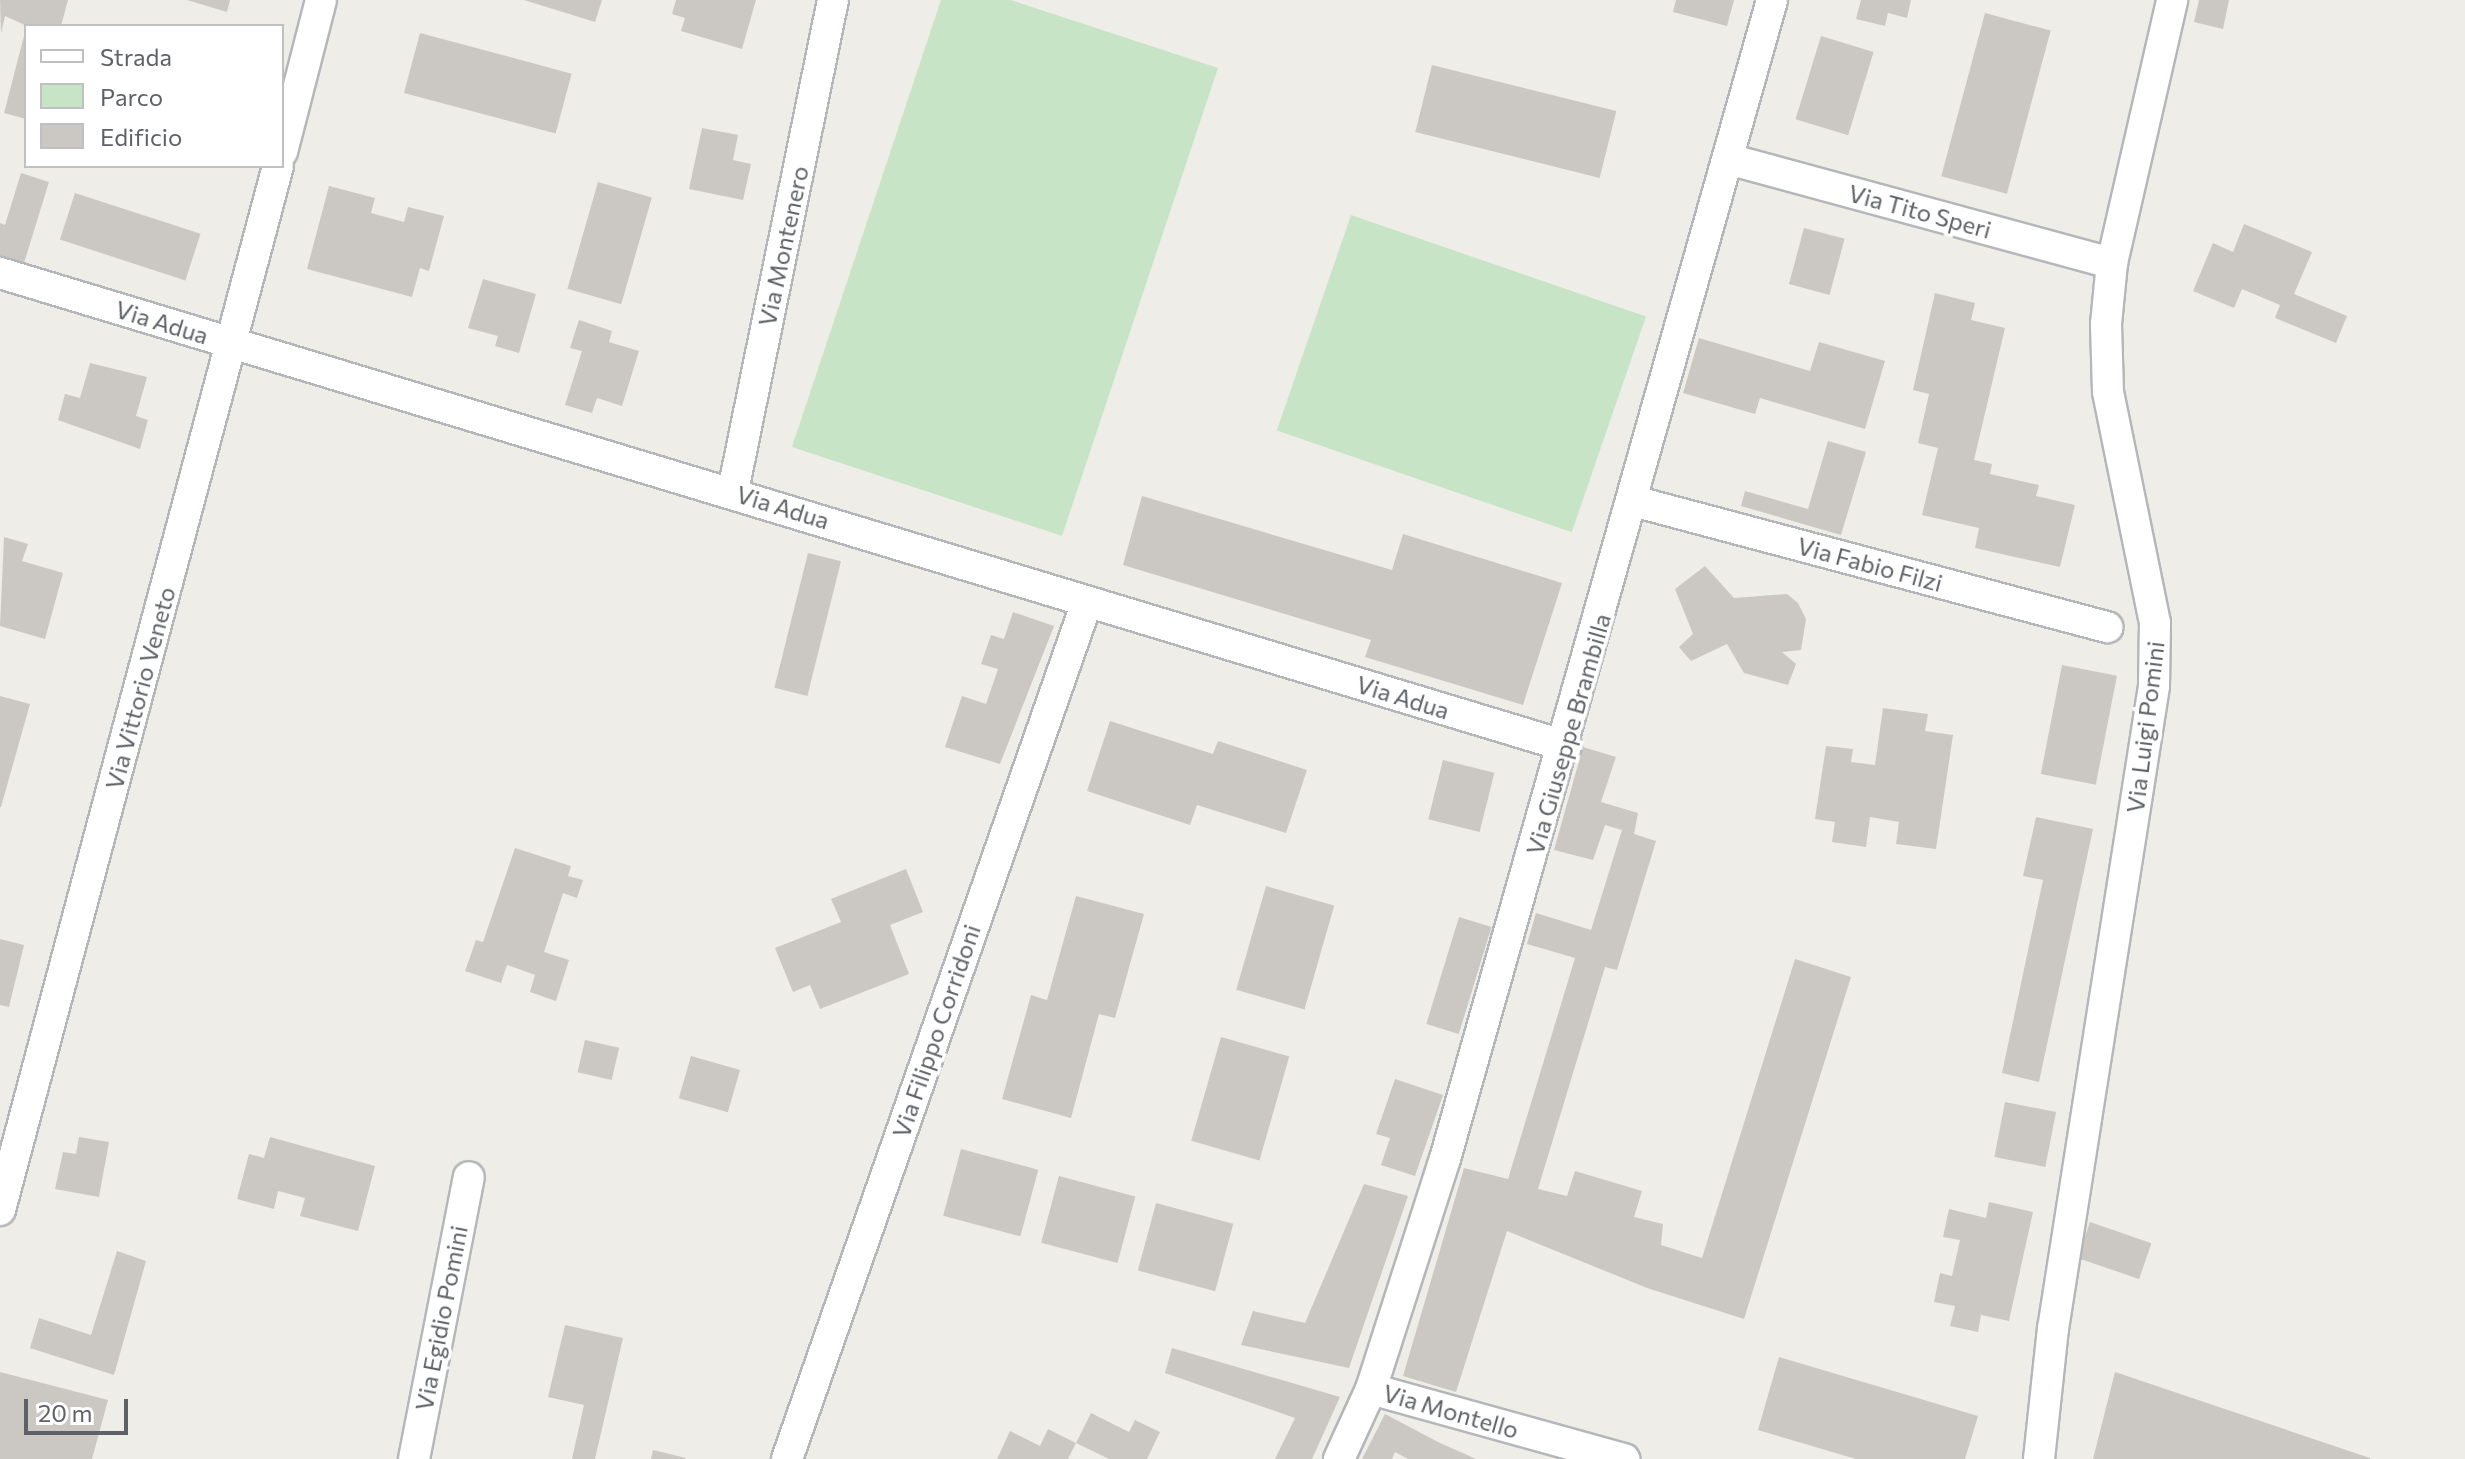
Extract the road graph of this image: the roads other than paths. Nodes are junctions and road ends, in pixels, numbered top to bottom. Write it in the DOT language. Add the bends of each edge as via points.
graph roads {
  1 [pos="321,0"];
  2 [pos="833,0"];
  3 [pos="1772,0"];
  4 [pos="2172,0"];
  5 [pos="284,144"];
  6 [pos="1728,159"];
  7 [pos="277,168"];
  8 [pos="2112,263"];
  9 [pos="0,273"];
  10 [pos="232,343"];
  11 [pos="733,491"];
  12 [pos="1633,501"];
  13 [pos="1087,602"];
  14 [pos="2108,627"];
  15 [pos="1566,746"];
  16 [pos="469,1177"];
  17 [pos="0,1210"];
  18 [pos="1371,1389"];
  19 [pos="414,1459"];
  20 [pos="787,1459"];
  21 [pos="1339,1459"];
  22 [pos="1624,1459"];
  23 [pos="2039,1459"];
  1 -- 5 [label="street"];
  2 -- 11 [label="street, Via Montenero"];
  3 -- 6 [label="street, Via Giuseppe Brambilla"];
  4 -- 8 [label="street, Via Luigi Pomini"];
  6 -- 8 [label="street, Via Tito Speri"];
  6 -- 12 [label="street, Via Giuseppe Brambilla"];
  7 -- 10 [label="street, Via Vittorio Veneto"];
  8 -- 23 [label="street, Via Luigi Pomini" via="2108,392 2153,604 2156,666"];
  9 -- 10 [label="street, Via Adua"];
  10 -- 11 [label="street, Via Adua"];
  10 -- 17 [label="street, Via Vittorio Veneto"];
  11 -- 13 [label="street, Via Adua"];
  12 -- 14 [label="street, Via Fabio Filzi"];
  12 -- 15 [label="street, Via Giuseppe Brambilla"];
  13 -- 15 [label="street, Via Adua"];
  13 -- 20 [label="street, Via Filippo Corridoni"];
  15 -- 18 [label="street, Via Giuseppe Brambilla"];
  16 -- 19 [label="street, Via Egidio Pomini"];
  18 -- 21 [label="street, Via Giuseppe Brambilla"];
  18 -- 22 [label="street, Via Montello"];
}
